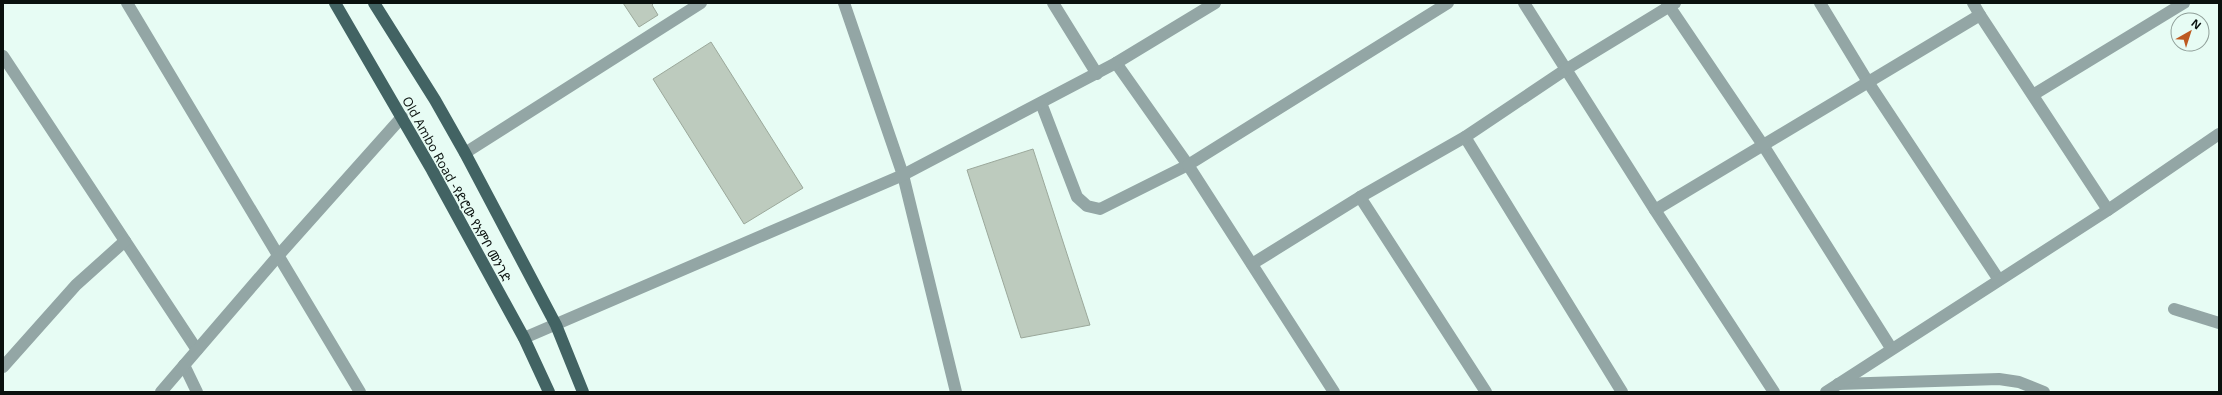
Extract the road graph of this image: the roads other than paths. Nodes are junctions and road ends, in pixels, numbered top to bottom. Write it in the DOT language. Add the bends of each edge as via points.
graph roads {
  1 [pos="127,3"];
  2 [pos="335,3"];
  3 [pos="374,3"];
  4 [pos="700,3"];
  5 [pos="844,3"];
  6 [pos="1053,3"];
  7 [pos="1215,3"];
  8 [pos="1448,3"];
  9 [pos="1524,3"];
  10 [pos="1820,3"];
  11 [pos="1973,3"];
  12 [pos="2184,3"];
  13 [pos="1671,4"];
  14 [pos="1199,7"];
  15 [pos="1980,15"];
  16 [pos="3,56"];
  17 [pos="1116,63"];
  18 [pos="1566,70"];
  19 [pos="1097,74"];
  20 [pos="1868,82"];
  21 [pos="2033,95"];
  22 [pos="1041,103"];
  23 [pos="402,117"];
  24 [pos="2219,134"];
  25 [pos="1465,137"];
  26 [pos="1763,145"];
  27 [pos="465,152"];
  28 [pos="1188,165"];
  29 [pos="903,175"];
  30 [pos="1360,198"];
  31 [pos="1655,210"];
  32 [pos="2108,210"];
  33 [pos="125,241"];
  34 [pos="278,256"];
  35 [pos="1252,264"];
  36 [pos="1999,280"];
  37 [pos="2174,309"];
  38 [pos="2219,323"];
  39 [pos="556,325"];
  40 [pos="524,338"];
  41 [pos="1891,348"];
  42 [pos="197,350"];
  43 [pos="184,365"];
  44 [pos="3,367"];
  45 [pos="1838,384"];
  46 [pos="161,392"];
  47 [pos="197,392"];
  48 [pos="360,392"];
  49 [pos="549,392"];
  50 [pos="584,392"];
  51 [pos="956,392"];
  52 [pos="1334,392"];
  53 [pos="1486,392"];
  54 [pos="1622,392"];
  55 [pos="1774,392"];
  56 [pos="1826,392"];
  57 [pos="2044,392"];
  1 -- 34 [label="street"];
  2 -- 23 [label="main road, Old Ambo Road -የድሮው የአምቦ መንገድ"];
  3 -- 27 [label="main road, Old Ambo Road -የድሮው የአምቦ መንገድ"];
  4 -- 27 [label="street"];
  5 -- 29 [label="street"];
  6 -- 19 [label="street"];
  7 -- 14 [label="street"];
  8 -- 28 [label="street"];
  9 -- 18 [label="street"];
  10 -- 20 [label="street"];
  11 -- 15 [label="street"];
  12 -- 21 [label="street"];
  13 -- 18 [label="street"];
  13 -- 26 [label="street"];
  14 -- 17 [label="street"];
  15 -- 20 [label="street"];
  15 -- 21 [label="street"];
  16 -- 33 [label="street"];
  17 -- 19 [label="street"];
  17 -- 28 [label="street"];
  18 -- 25 [label="street"];
  18 -- 31 [label="street"];
  19 -- 22 [label="street"];
  20 -- 26 [label="street"];
  20 -- 36 [label="street"];
  21 -- 32 [label="street"];
  22 -- 28 [label="street" via="1077,197 1087,206 1100,209"];
  22 -- 29 [label="street"];
  23 -- 34 [label="street"];
  23 -- 40 [label="main road, Old Ambo Road -የድሮው የአምቦ መንገድ"];
  24 -- 32 [label="street"];
  25 -- 30 [label="street"];
  25 -- 54 [label="street"];
  26 -- 31 [label="street"];
  26 -- 41 [label="street"];
  27 -- 39 [label="main road, Old Ambo Road -የድሮው የአምቦ መንገድ"];
  28 -- 35 [label="street"];
  29 -- 39 [label="street"];
  29 -- 51 [label="street"];
  30 -- 35 [label="street"];
  30 -- 53 [label="street"];
  31 -- 55 [label="street"];
  32 -- 36 [label="street"];
  33 -- 42 [label="street"];
  33 -- 44 [label="street" via="76,284"];
  34 -- 42 [label="street"];
  34 -- 48 [label="street"];
  35 -- 52 [label="street"];
  36 -- 41 [label="street"];
  37 -- 38 [label="street"];
  39 -- 40 [label="street"];
  39 -- 50 [label="main road, Old Ambo Road -የድሮው የአምቦ መንገድ"];
  40 -- 49 [label="main road, Old Ambo Road -የድሮው የአምቦ መንገድ"];
  41 -- 45 [label="street"];
  42 -- 43 [label="street"];
  43 -- 46 [label="street"];
  43 -- 47 [label="street"];
  45 -- 56 [label="street"];
  45 -- 57 [label="street" via="1999,379 2019,382"];
}
